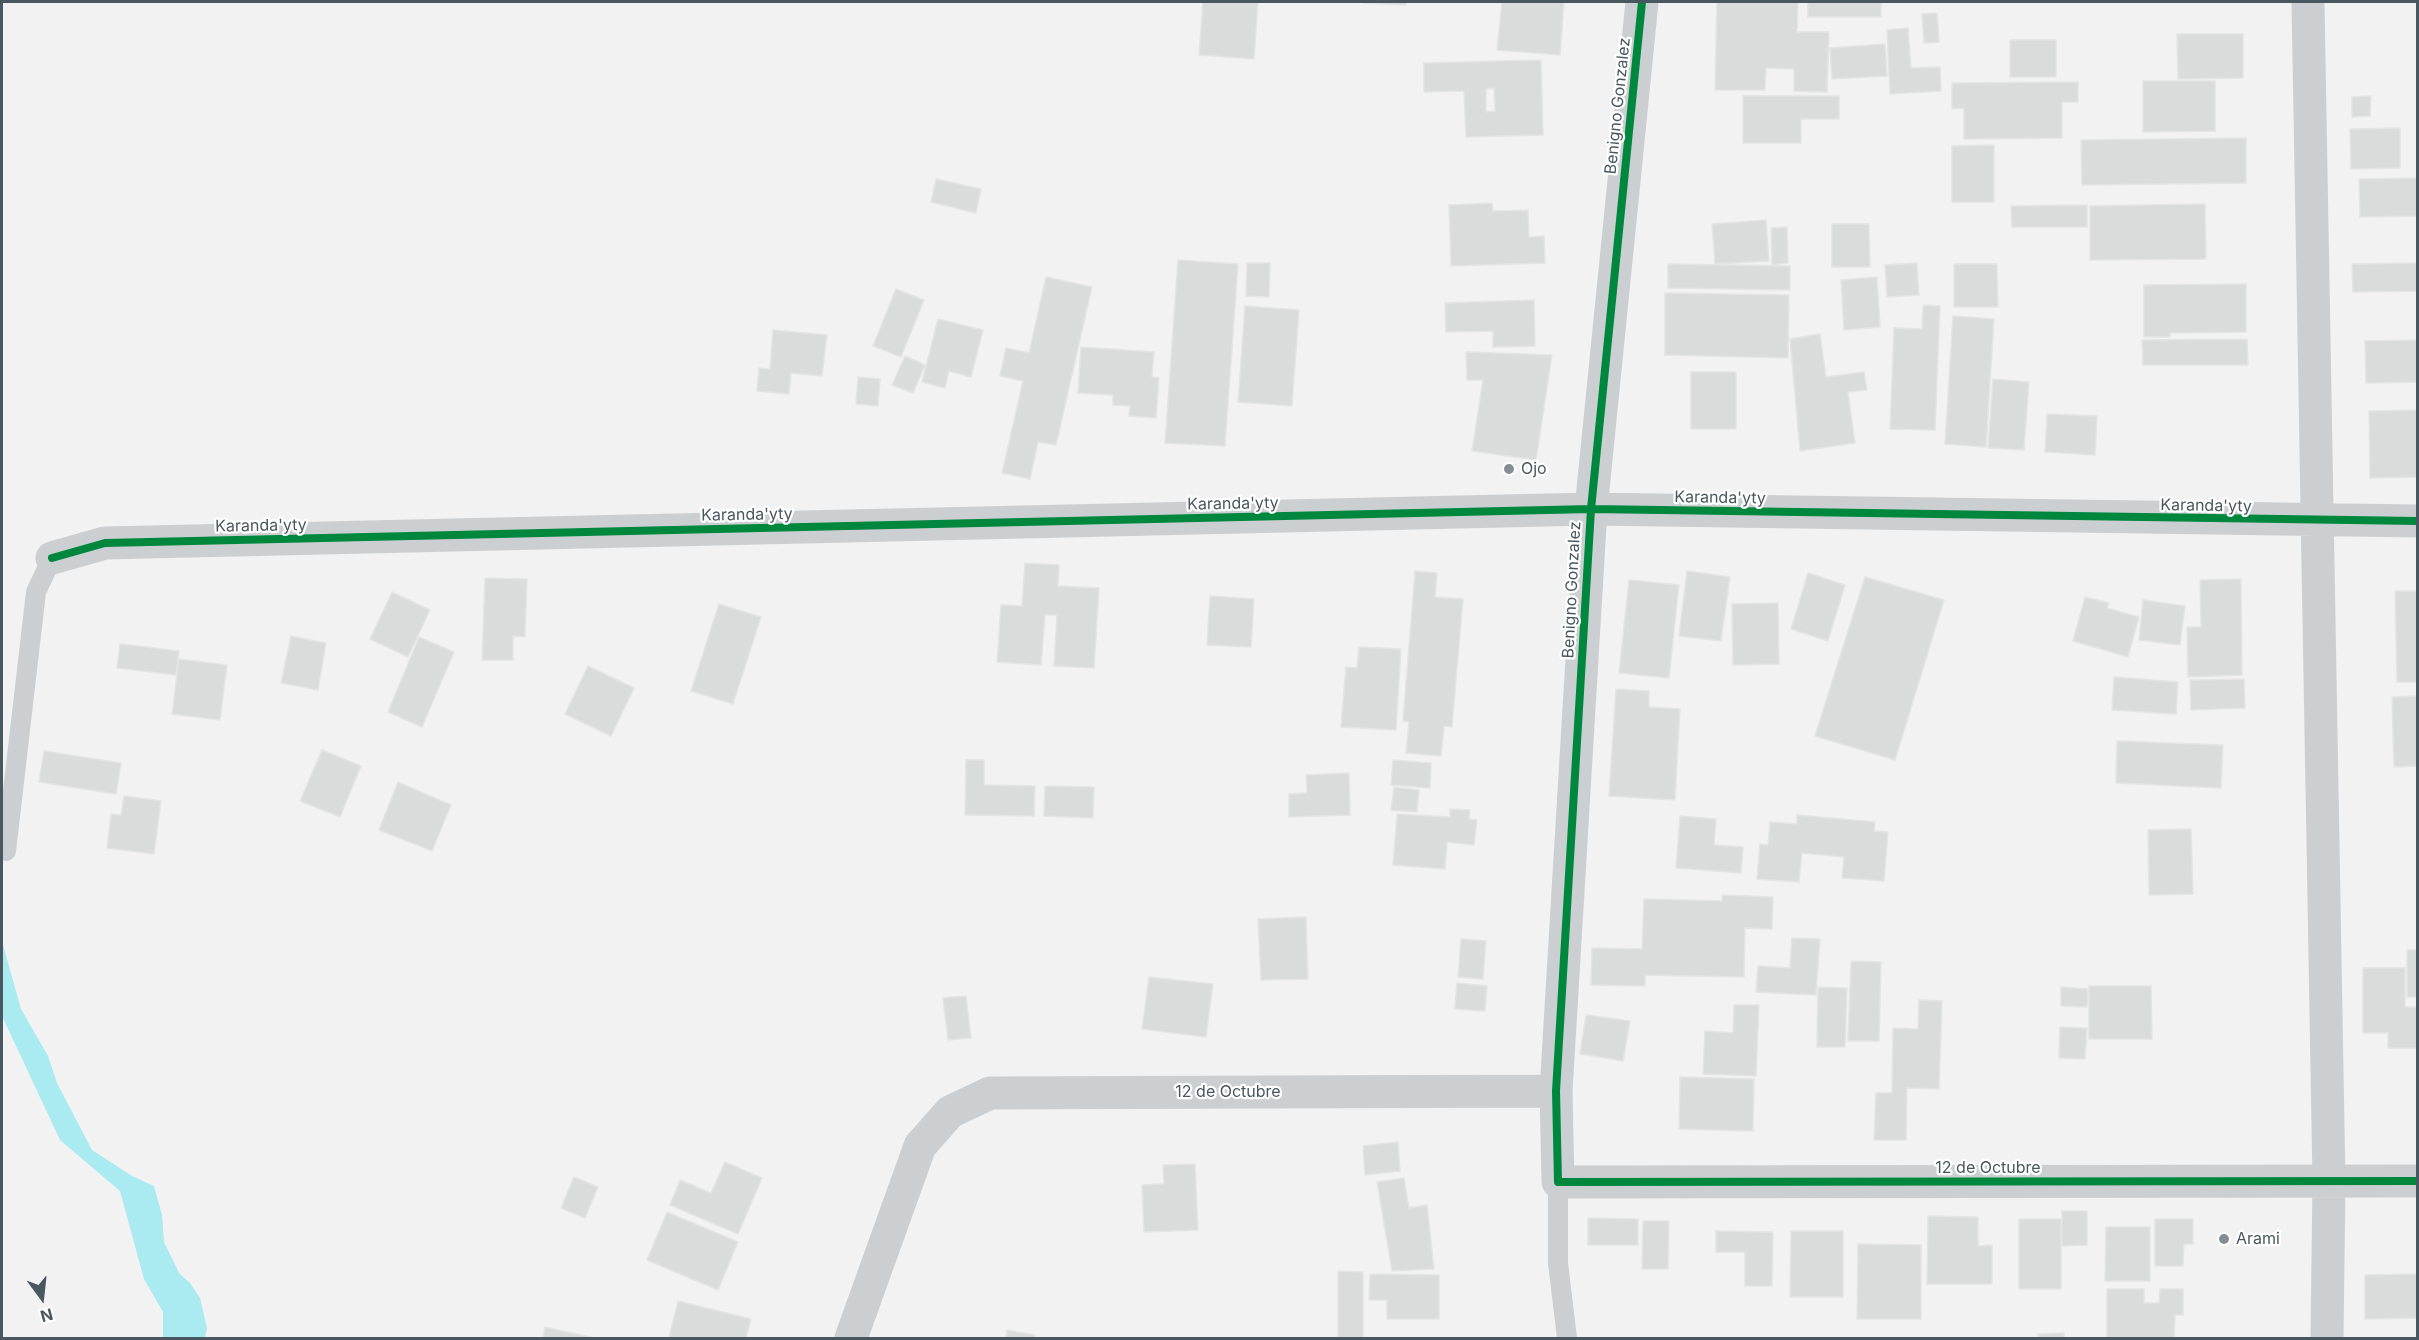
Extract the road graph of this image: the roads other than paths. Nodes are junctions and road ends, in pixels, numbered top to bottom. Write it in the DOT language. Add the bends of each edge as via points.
graph roads {
  1 [pos="1642,2"];
  2 [pos="2308,2"];
  3 [pos="1591,509"];
  4 [pos="2318,521"];
  5 [pos="2418,521"];
  6 [pos="52,558"];
  7 [pos="6,851"];
  8 [pos="1556,1091"];
  9 [pos="2329,1181"];
  10 [pos="2418,1181"];
  11 [pos="1558,1182"];
  12 [pos="851,1338"];
  13 [pos="1567,1338"];
  14 [pos="2327,1338"];
  1 -- 3 [label="street, Benigno Gonzalez"];
  2 -- 4 [label="street"];
  3 -- 4 [label="street, Karanda'yty"];
  3 -- 6 [label="street, Karanda'yty" via="105,543"];
  3 -- 8 [label="street, Benigno Gonzalez"];
  4 -- 5 [label="street, Karanda'yty"];
  4 -- 9 [label="street"];
  6 -- 7 [label="lane" via="36,592"];
  8 -- 11 [label="street, Benigno Gonzalez"];
  8 -- 12 [label="street, 12 de Octubre" via="990,1093 950,1112 920,1146"];
  9 -- 10 [label="street, 12 de Octubre"];
  9 -- 11 [label="street, 12 de Octubre"];
  9 -- 14 [label="street"];
  11 -- 13 [label="lane" via="1558,1263"];
}
